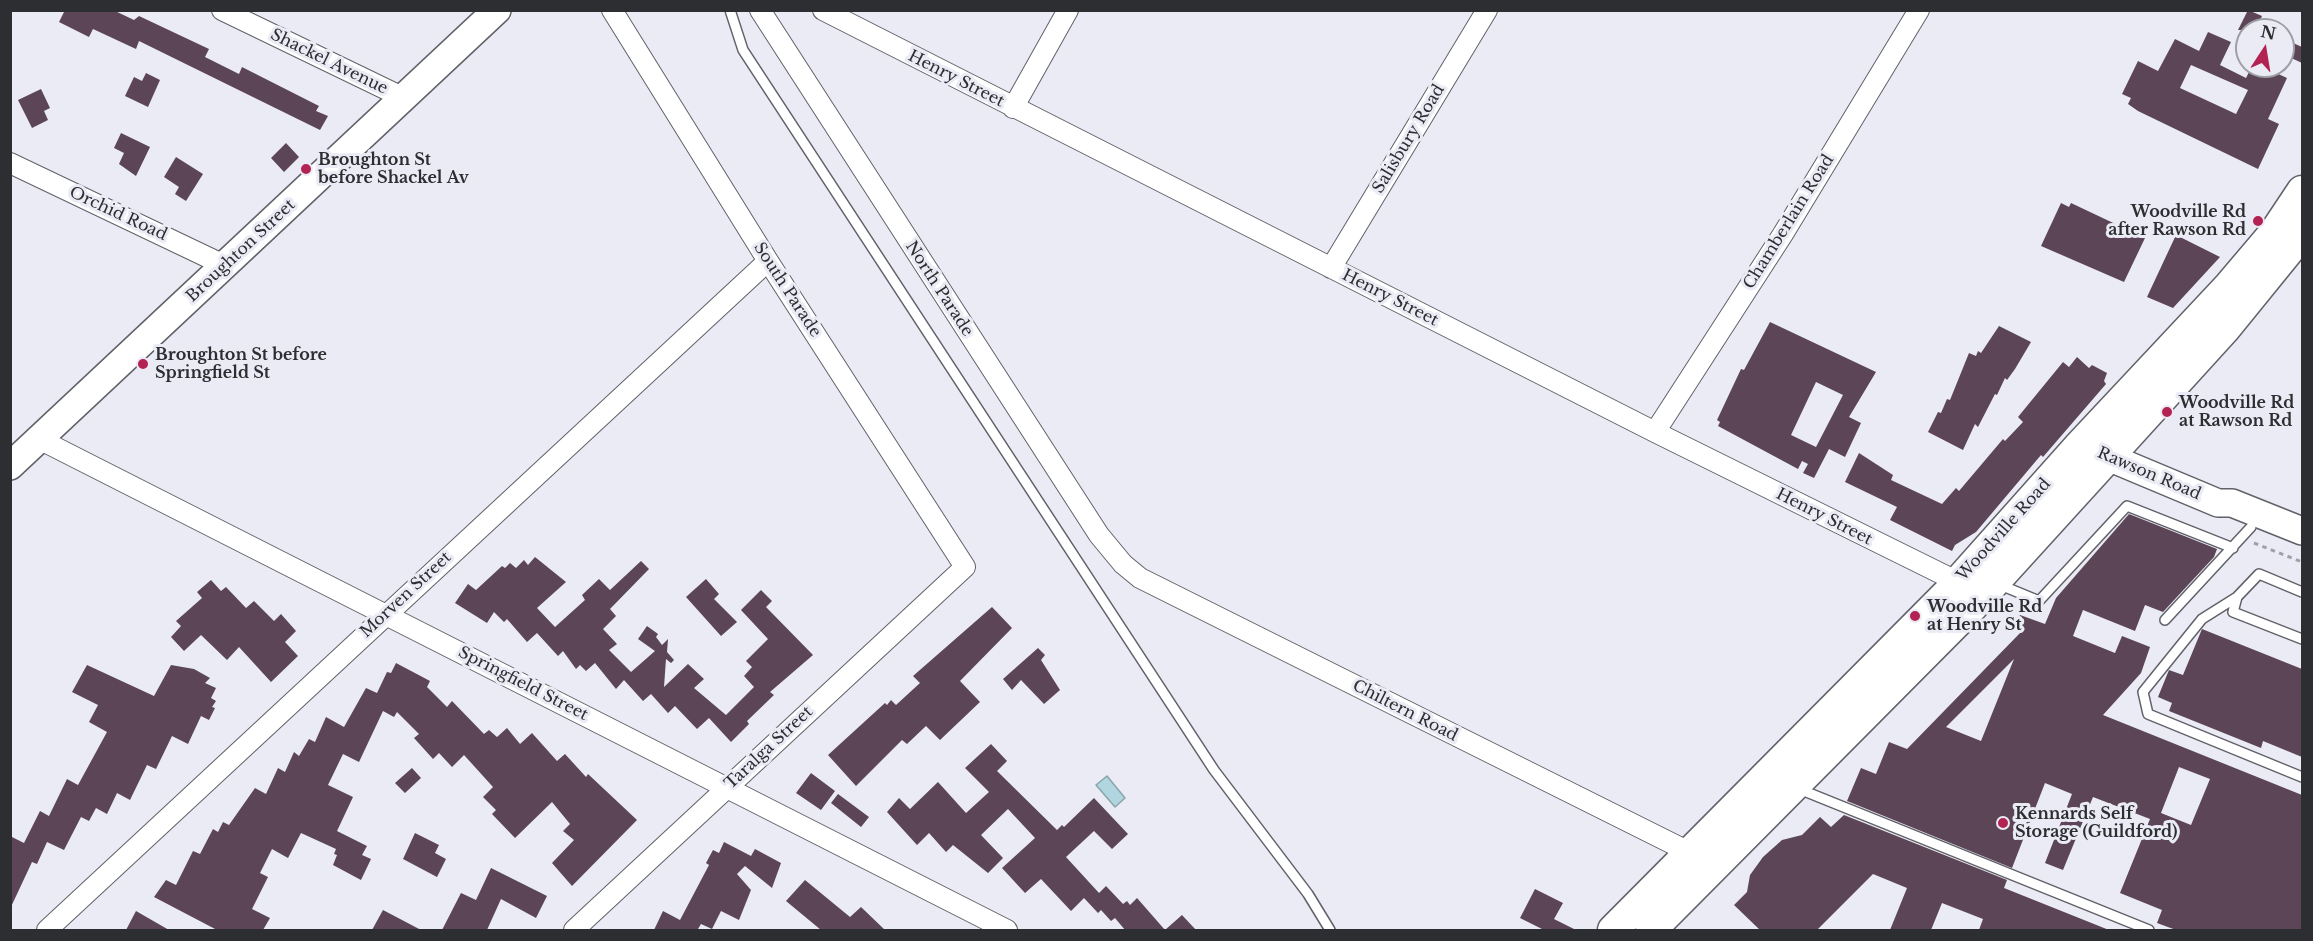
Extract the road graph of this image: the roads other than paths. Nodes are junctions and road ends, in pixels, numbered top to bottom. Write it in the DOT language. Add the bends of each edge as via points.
graph roads {
  1 [pos="222,10"];
  2 [pos="497,10"];
  3 [pos="612,10"];
  4 [pos="730,10"];
  5 [pos="760,10"];
  6 [pos="824,10"];
  7 [pos="1068,10"];
  8 [pos="1486,10"];
  9 [pos="1919,10"];
  10 [pos="404,98"];
  11 [pos="1013,108"];
  12 [pos="10,163"];
  13 [pos="2302,191"];
  14 [pos="2302,234"];
  15 [pos="768,261"];
  16 [pos="225,266"];
  17 [pos="1331,268"];
  18 [pos="1655,432"];
  19 [pos="39,439"];
  20 [pos="2080,445"];
  21 [pos="2107,458"];
  22 [pos="10,466"];
  23 [pos="2218,503"];
  24 [pos="2251,527"];
  25 [pos="2302,531"];
  26 [pos="2233,548"];
  27 [pos="2302,548"];
  28 [pos="1123,564"];
  29 [pos="965,567"];
  30 [pos="1958,582"];
  31 [pos="1994,582"];
  32 [pos="2302,592"];
  33 [pos="2237,597"];
  34 [pos="385,615"];
  35 [pos="2165,621"];
  36 [pos="2302,639"];
  37 [pos="2302,777"];
  38 [pos="1794,787"];
  39 [pos="725,789"];
  40 [pos="1691,853"];
  41 [pos="47,930"];
  42 [pos="574,930"];
  43 [pos="1007,930"];
  44 [pos="1330,930"];
  45 [pos="1613,930"];
  46 [pos="1651,930"];
  47 [pos="2149,930"];
  1 -- 10 [label="street, Shackel Avenue"];
  2 -- 10 [label="street, Broughton Street"];
  3 -- 15 [label="street, South Parade"];
  4 -- 44 [label="lane" via="743,50 1214,770 1308,894"];
  5 -- 28 [label="street, North Parade" via="1099,535"];
  6 -- 11 [label="street, Henry Street"];
  7 -- 11 [label="street"];
  8 -- 17 [label="street, Salisbury Road"];
  9 -- 18 [label="street, Chamberlain Road" via="1783,234"];
  10 -- 16 [label="street, Broughton Street"];
  11 -- 17 [label="street, Henry Street"];
  12 -- 16 [label="street, Orchid Road"];
  13 -- 20 [label="main road, Woodville Road" via="2274,233 2229,286"];
  14 -- 21 [label="main road, Woodville Road" via="2224,330"];
  15 -- 29 [label="street, South Parade"];
  15 -- 34 [label="street, Morven Street"];
  16 -- 19 [label="street, Broughton Street"];
  17 -- 18 [label="street, Henry Street"];
  18 -- 30 [label="street, Henry Street"];
  19 -- 22 [label="street, Broughton Street"];
  19 -- 34 [label="street, Springfield Street"];
  20 -- 21 [label="street, Rawson Road"];
  20 -- 30 [label="main road, Woodville Road"];
  21 -- 23 [label="street, Rawson Road"];
  21 -- 31 [label="main road, Woodville Road"];
  23 -- 24 [label="street, Rawson Road" via="2230,518"];
  23 -- 25 [label="street, Rawson Road" via="2232,503"];
  24 -- 26 [label="lane"];
  24 -- 27 [label="street, Rawson Road"];
  26 -- 31 [label="lane" via="2127,506 2039,601"];
  26 -- 35 [label="lane"];
  28 -- 40 [label="street, Chiltern Road" via="1140,578"];
  29 -- 39 [label="street, Taralga Street"];
  30 -- 40 [label="main road, Woodville Road"];
  31 -- 38 [label="main road, Woodville Road"];
  32 -- 33 [label="lane" via="2259,574"];
  33 -- 36 [label="lane" via="2233,612"];
  33 -- 37 [label="lane" via="2202,619 2143,692 2148,714"];
  34 -- 39 [label="street, Springfield Street"];
  34 -- 41 [label="street, Morven Street"];
  38 -- 46 [label="main road, Woodville Road"];
  38 -- 47 [label="lane"];
  39 -- 42 [label="street, Taralga Street"];
  39 -- 43 [label="street, Springfield Street"];
  40 -- 45 [label="main road, Woodville Road"];
}
